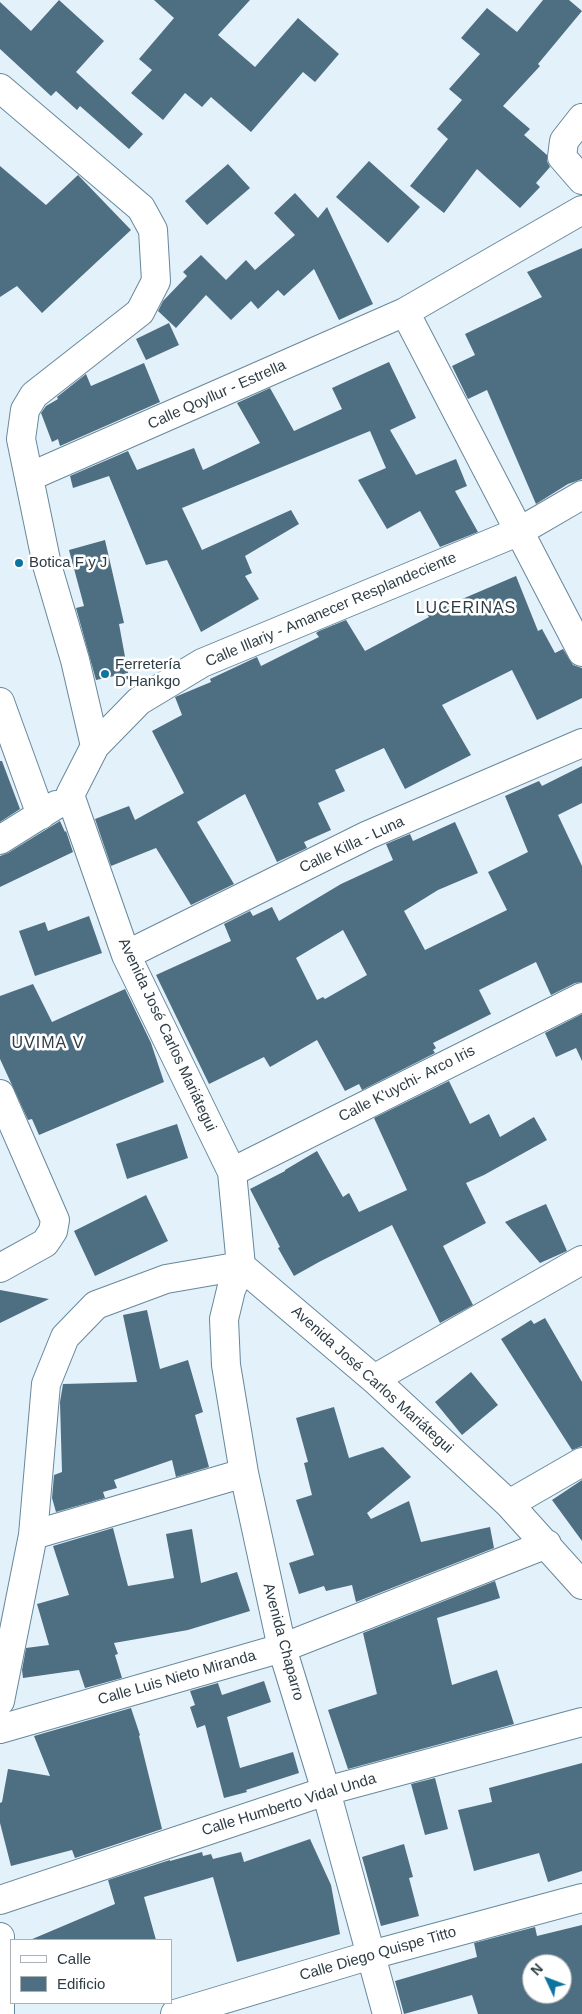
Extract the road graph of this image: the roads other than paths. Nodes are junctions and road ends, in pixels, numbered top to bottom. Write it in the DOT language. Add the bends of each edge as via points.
graph roads {
  1 [pos="0,88"];
  2 [pos="582,118"];
  3 [pos="582,180"];
  4 [pos="582,210"];
  5 [pos="405,312"];
  6 [pos="29,477"];
  7 [pos="582,495"];
  8 [pos="520,531"];
  9 [pos="582,652"];
  10 [pos="0,702"];
  11 [pos="582,743"];
  12 [pos="95,746"];
  13 [pos="70,795"];
  14 [pos="41,815"];
  15 [pos="0,840"];
  16 [pos="126,955"];
  17 [pos="582,997"];
  18 [pos="0,1094"];
  19 [pos="232,1172"];
  20 [pos="582,1260"];
  21 [pos="241,1266"];
  22 [pos="0,1268"];
  23 [pos="374,1379"];
  24 [pos="582,1462"];
  25 [pos="244,1473"];
  26 [pos="509,1504"];
  27 [pos="33,1535"];
  28 [pos="547,1544"];
  29 [pos="582,1585"];
  30 [pos="282,1648"];
  31 [pos="0,1702"];
  32 [pos="582,1722"];
  33 [pos="0,1729"];
  34 [pos="326,1792"];
  35 [pos="582,1898"];
  36 [pos="0,1900"];
  37 [pos="0,1937"];
  38 [pos="371,1955"];
  39 [pos="0,2014"];
  40 [pos="175,2014"];
  41 [pos="387,2014"];
  1 -- 6 [label="street" via="141,208 153,230 156,282 140,312 34,395 25,410 21,439"];
  2 -- 3 [label="street" via="564,142 562,157"];
  4 -- 5 [label="street, Calle Qoyllur - Estrella"];
  5 -- 6 [label="street, Calle Qoyllur - Estrella"];
  5 -- 8 [label="street"];
  6 -- 12 [label="street" via="47,565 76,660"];
  7 -- 8 [label="street, Calle Illariy - Amanecer Resplandeciente"];
  8 -- 9 [label="street"];
  8 -- 12 [label="street, Calle Illariy - Amanecer Resplandeciente" via="202,663 139,701"];
  10 -- 14 [label="street"];
  11 -- 16 [label="street, Calle Killa - Luna" via="368,835"];
  12 -- 13 [label="street"];
  13 -- 14 [label="street"];
  13 -- 16 [label="street, Avenida José Carlos Mariátegui"];
  14 -- 15 [label="street"];
  16 -- 19 [label="street, Avenida José Carlos Mariátegui"];
  17 -- 19 [label="street, Calle K'uychi- Arco Iris"];
  18 -- 22 [label="street" via="55,1220 53,1231 45,1243"];
  19 -- 21 [label="street, Avenida José Carlos Mariátegui"];
  20 -- 23 [label="street"];
  21 -- 23 [label="street, Avenida José Carlos Mariátegui"];
  21 -- 25 [label="street, Avenida Chaparro" via="224,1318 226,1365"];
  21 -- 27 [label="street" via="166,1279 96,1305 65,1337 46,1384"];
  23 -- 26 [label="street, Avenida José Carlos Mariátegui"];
  24 -- 26 [label="street"];
  25 -- 27 [label="street"];
  25 -- 30 [label="street, Avenida Chaparro"];
  26 -- 28 [label="street, Avenida José Carlos Mariátegui"];
  27 -- 31 [label="street"];
  28 -- 29 [label="street, Avenida José Carlos Mariátegui"];
  28 -- 30 [label="street, Calle Luis Nieto Miranda"];
  30 -- 33 [label="street, Calle Luis Nieto Miranda"];
  30 -- 34 [label="street, Avenida Chaparro"];
  32 -- 34 [label="street, Calle Humberto Vidal Unda"];
  34 -- 36 [label="street, Calle Humberto Vidal Unda"];
  34 -- 38 [label="street, Avenida Chaparro"];
  35 -- 38 [label="street, Calle Diego Quispe Titto"];
  37 -- 39 [label="street"];
  38 -- 40 [label="street, Calle Diego Quispe Titto"];
  38 -- 41 [label="street, Avenida Chaparro"];
}
